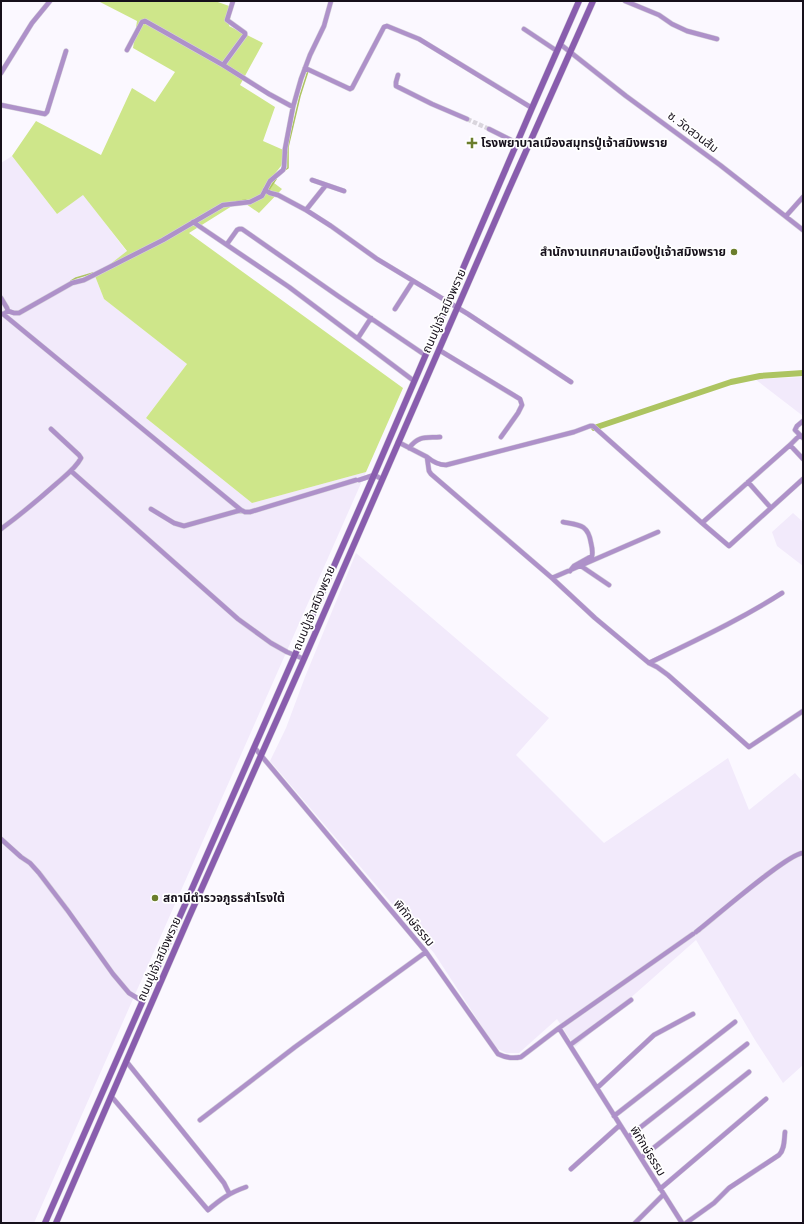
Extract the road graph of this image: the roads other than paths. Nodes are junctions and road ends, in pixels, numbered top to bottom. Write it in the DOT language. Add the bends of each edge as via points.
graph roads {
  1 [pos="50,1"];
  2 [pos="233,1"];
  3 [pos="331,1"];
  4 [pos="579,1"];
  5 [pos="593,1"];
  6 [pos="625,1"];
  7 [pos="524,29"];
  8 [pos="717,39"];
  9 [pos="560,44"];
  10 [pos="127,50"];
  11 [pos="66,51"];
  12 [pos="557,51"];
  13 [pos="570,53"];
  14 [pos="223,65"];
  15 [pos="307,68"];
  16 [pos="1,73"];
  17 [pos="398,75"];
  18 [pos="1,105"];
  19 [pos="293,107"];
  20 [pos="532,108"];
  21 [pos="467,119"];
  22 [pos="489,129"];
  23 [pos="517,143"];
  24 [pos="527,148"];
  25 [pos="312,180"];
  26 [pos="326,185"];
  27 [pos="267,191"];
  28 [pos="344,191"];
  29 [pos="803,197"];
  30 [pos="306,210"];
  31 [pos="786,216"];
  32 [pos="196,224"];
  33 [pos="803,230"];
  34 [pos="227,244"];
  35 [pos="413,281"];
  36 [pos="1,298"];
  37 [pos="448,303"];
  38 [pos="457,308"];
  39 [pos="395,310"];
  40 [pos="8,311"];
  41 [pos="2,315"];
  42 [pos="371,318"];
  43 [pos="358,338"];
  44 [pos="439,350"];
  45 [pos="425,355"];
  46 [pos="414,381"];
  47 [pos="571,382"];
  48 [pos="803,421"];
  49 [pos="51,429"];
  50 [pos="501,436"];
  51 [pos="801,436"];
  52 [pos="440,437"];
  53 [pos="398,442"];
  54 [pos="790,445"];
  55 [pos="409,448"];
  56 [pos="427,457"];
  57 [pos="803,459"];
  58 [pos="71,471"];
  59 [pos="374,475"];
  60 [pos="382,479"];
  61 [pos="803,479"];
  62 [pos="748,482"];
  63 [pos="771,508"];
  64 [pos="151,509"];
  65 [pos="241,510"];
  66 [pos="562,522"];
  67 [pos="702,523"];
  68 [pos="1,529"];
  69 [pos="658,532"];
  70 [pos="581,566"];
  71 [pos="569,572"];
  72 [pos="552,578"];
  73 [pos="609,585"];
  74 [pos="782,593"];
  75 [pos="295,655"];
  76 [pos="304,659"];
  77 [pos="649,663"];
  78 [pos="803,711"];
  79 [pos="254,747"];
  80 [pos="261,755"];
  81 [pos="1,839"];
  82 [pos="803,853"];
  83 [pos="181,914"];
  84 [pos="189,917"];
  85 [pos="426,952"];
  86 [pos="631,1000"];
  87 [pos="142,1001"];
  88 [pos="151,1005"];
  89 [pos="693,1014"];
  90 [pos="735,1022"];
  91 [pos="559,1028"];
  92 [pos="747,1044"];
  93 [pos="570,1045"];
  94 [pos="126,1062"];
  95 [pos="749,1072"];
  96 [pos="597,1088"];
  97 [pos="111,1096"];
  98 [pos="766,1100"];
  99 [pos="614,1116"];
  100 [pos="200,1120"];
  101 [pos="620,1125"];
  102 [pos="785,1132"];
  103 [pos="628,1137"];
  104 [pos="641,1158"];
  105 [pos="571,1169"];
  106 [pos="246,1187"];
  107 [pos="660,1189"];
  108 [pos="229,1193"];
  109 [pos="663,1195"];
  110 [pos="45,1223"];
  111 [pos="56,1223"];
  112 [pos="635,1223"];
  113 [pos="682,1223"];
  114 [pos="686,1223"];
  1 -- 16 [label="street" via="32,23"];
  2 -- 14 [label="street" via="227,20 245,35"];
  3 -- 15 [label="street"];
  4 -- 9 [label="main road, ถนนปู่เจ้าสมิงพราย"];
  5 -- 13 [label="main road, ถนนปู่เจ้าสมิงพราย"];
  6 -- 8 [label="street" via="659,15 687,31"];
  7 -- 12 [label="street"];
  9 -- 12 [label="main road, ถนนปู่เจ้าสมิงพราย"];
  9 -- 13 [label="street, ซ. วัดสวนส้ม"];
  10 -- 14 [label="street" via="142,22 145,21"];
  11 -- 18 [label="street" via="45,114"];
  12 -- 20 [label="main road, ถนนปู่เจ้าสมิงพราย"];
  13 -- 24 [label="main road, ถนนปู่เจ้าสมิงพราย"];
  13 -- 31 [label="street, ซ. วัดสวนส้ม"];
  14 -- 19 [label="street"];
  15 -- 19 [label="street"];
  15 -- 20 [label="street" via="347,89 352,88 384,27 387,26 419,39"];
  17 -- 21 [label="street" via="396,86"];
  19 -- 27 [label="street" via="284,167 270,182"];
  20 -- 23 [label="main road, ถนนปู่เจ้าสมิงพราย"];
  22 -- 23 [label="street"];
  23 -- 24 [label="street"];
  23 -- 37 [label="main road, ถนนปู่เจ้าสมิงพราย"];
  24 -- 38 [label="main road, ถนนปู่เจ้าสมิงพราย"];
  25 -- 26 [label="street"];
  26 -- 28 [label="street"];
  26 -- 30 [label="street"];
  27 -- 30 [label="street"];
  27 -- 32 [label="street" via="254,201 222,205"];
  29 -- 31 [label="street"];
  30 -- 35 [label="street"];
  31 -- 33 [label="street, ซ. วัดสวนส้ม"];
  32 -- 34 [label="street"];
  32 -- 40 [label="street" via="84,280 72,283 19,313"];
  34 -- 42 [label="street" via="239,228 242,229"];
  34 -- 43 [label="street"];
  35 -- 37 [label="street"];
  35 -- 39 [label="street"];
  36 -- 40 [label="street"];
  37 -- 38 [label="street"];
  37 -- 45 [label="main road, ถนนปู่เจ้าสมิงพราย"];
  38 -- 44 [label="main road, ถนนปู่เจ้าสมิงพราย"];
  38 -- 47 [label="street"];
  40 -- 41 [label="street"];
  41 -- 65 [label="street"];
  42 -- 43 [label="street"];
  42 -- 45 [label="street"];
  43 -- 46 [label="street"];
  44 -- 50 [label="street" via="520,399 522,405 518,413"];
  44 -- 53 [label="main road, ถนนปู่เจ้าสมิงพราย"];
  45 -- 46 [label="main road, ถนนปู่เจ้าสมิงพราย"];
  46 -- 59 [label="main road, ถนนปู่เจ้าสมิงพราย"];
  48 -- 51 [label="street" via="796,430"];
  49 -- 58 [label="street" via="81,458"];
  51 -- 54 [label="street"];
  52 -- 55 [label="street" via="415,440"];
  53 -- 55 [label="street"];
  53 -- 60 [label="main road, ถนนปู่เจ้าสมิงพราย"];
  54 -- 57 [label="street"];
  54 -- 62 [label="street"];
  55 -- 56 [label="street"];
  56 -- 67 [label="street" via="435,463 446,465 593,426"];
  56 -- 72 [label="street" via="431,474"];
  58 -- 68 [label="street"];
  58 -- 75 [label="street" via="238,619 271,644"];
  59 -- 60 [label="street"];
  59 -- 65 [label="street" via="250,512"];
  59 -- 75 [label="main road, ถนนปู่เจ้าสมิงพราย"];
  60 -- 76 [label="main road, ถนนปู่เจ้าสมิงพราย"];
  61 -- 63 [label="street"];
  62 -- 63 [label="street"];
  62 -- 67 [label="street"];
  63 -- 67 [label="street" via="730,546"];
  64 -- 65 [label="street" via="184,526"];
  66 -- 71 [label="street" via="584,527 593,549 592,556 574,566"];
  69 -- 70 [label="street"];
  70 -- 71 [label="street"];
  70 -- 73 [label="street"];
  71 -- 72 [label="street"];
  72 -- 77 [label="street"];
  74 -- 77 [label="street" via="713,632"];
  75 -- 76 [label="street"];
  75 -- 79 [label="main road, ถนนปู่เจ้าสมิงพราย"];
  76 -- 80 [label="main road, ถนนปู่เจ้าสมิงพราย"];
  77 -- 78 [label="street" via="668,675 749,746"];
  79 -- 80 [label="street, พิทักษ์ธรรม"];
  79 -- 83 [label="main road, ถนนปู่เจ้าสมิงพราย"];
  80 -- 84 [label="main road, ถนนปู่เจ้าสมิงพราย"];
  80 -- 85 [label="street, พิทักษ์ธรรม"];
  81 -- 87 [label="street" via="40,873 113,974 129,992"];
  82 -- 91 [label="street, พิทักษ์ธรรม" via="782,864 695,933"];
  83 -- 84 [label="main road"];
  83 -- 87 [label="main road, ถนนปู่เจ้าสมิงพราย"];
  84 -- 88 [label="main road, ถนนปู่เจ้าสมิงพราย"];
  85 -- 91 [label="street, พิทักษ์ธรรม" via="498,1054 506,1058 520,1057"];
  85 -- 100 [label="street"];
  86 -- 93 [label="street"];
  87 -- 88 [label="main road"];
  87 -- 110 [label="main road, ถนนปู่เจ้าสมิงพราย"];
  88 -- 94 [label="main road, ถนนปู่เจ้าสมิงพราย"];
  89 -- 96 [label="street" via="654,1035"];
  90 -- 99 [label="street"];
  91 -- 93 [label="street, พิทักษ์ธรรม"];
  92 -- 103 [label="street"];
  93 -- 96 [label="street, พิทักษ์ธรรม"];
  94 -- 97 [label="main road, ถนนปู่เจ้าสมิงพราย"];
  94 -- 108 [label="street" via="213,1169"];
  95 -- 104 [label="street"];
  96 -- 99 [label="street, พิทักษ์ธรรม"];
  97 -- 108 [label="street" via="208,1210"];
  97 -- 111 [label="main road, ถนนปู่เจ้าสมิงพราย"];
  98 -- 107 [label="street"];
  99 -- 101 [label="street, พิทักษ์ธรรม"];
  101 -- 103 [label="street, พิทักษ์ธรรม"];
  101 -- 105 [label="street"];
  102 -- 114 [label="street" via="782,1152 779,1155 729,1188 714,1203"];
  103 -- 104 [label="street, พิทักษ์ธรรม"];
  104 -- 107 [label="street, พิทักษ์ธรรม"];
  106 -- 108 [label="street"];
  107 -- 109 [label="street, พิทักษ์ธรรม"];
  109 -- 112 [label="street"];
  109 -- 113 [label="street, พิทักษ์ธรรม"];
}
